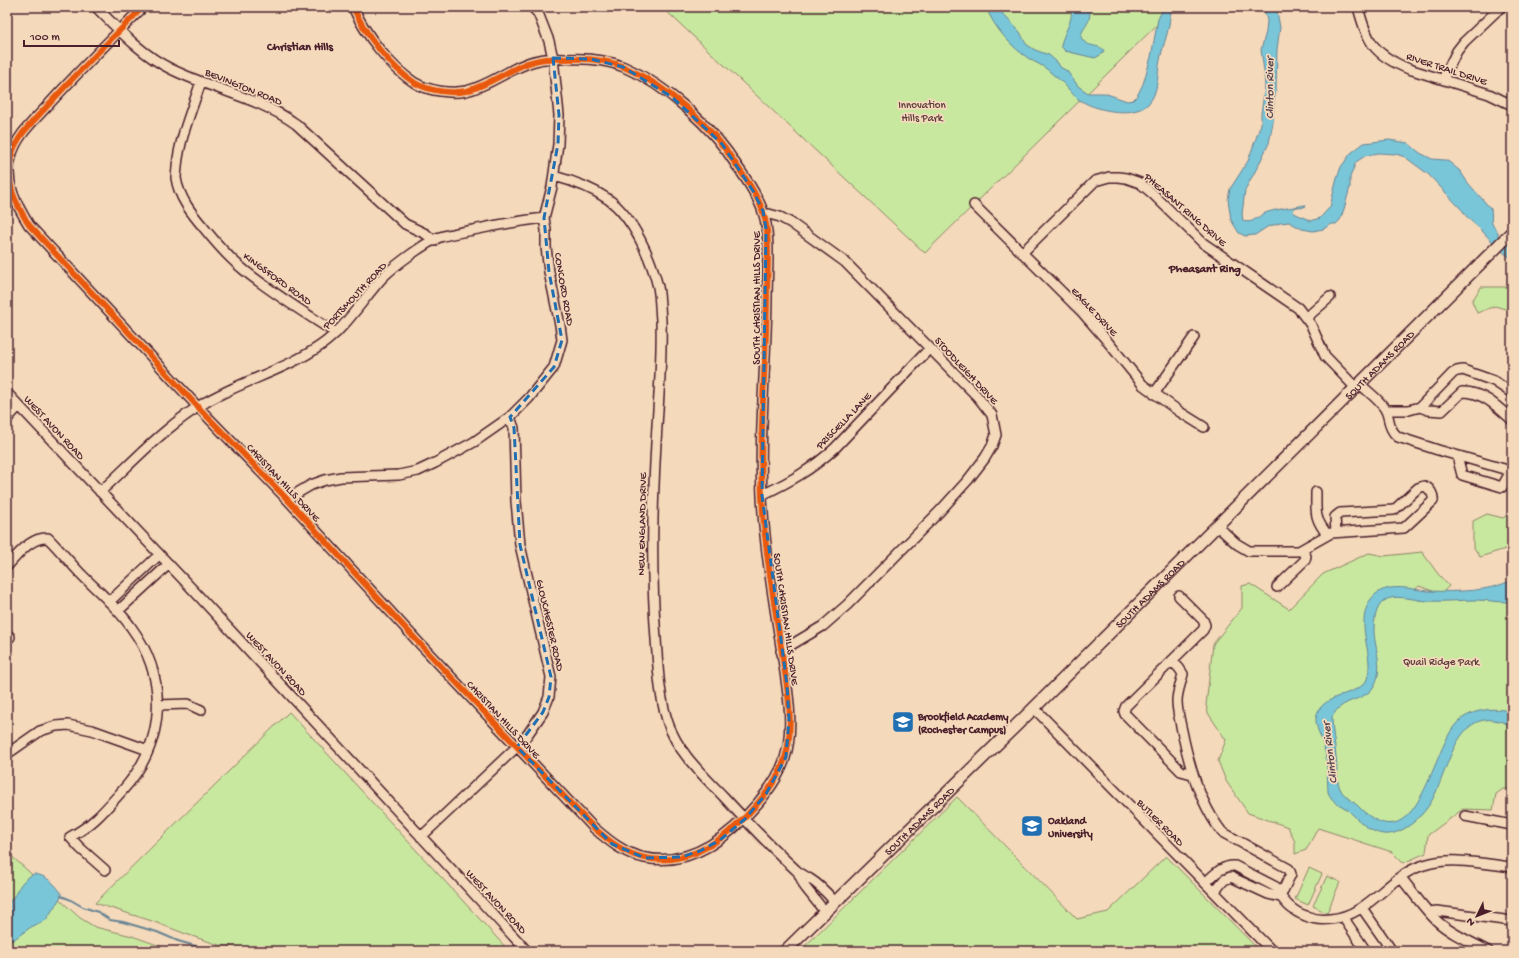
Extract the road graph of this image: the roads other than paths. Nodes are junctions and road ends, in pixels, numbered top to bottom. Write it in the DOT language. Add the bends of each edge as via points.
graph roads {
  1 [pos="96,7"];
  2 [pos="144,7"];
  3 [pos="353,7"];
  4 [pos="532,7"];
  5 [pos="1358,7"];
  6 [pos="1499,8"];
  7 [pos="120,30"];
  8 [pos="553,58"];
  9 [pos="1443,79"];
  10 [pos="201,82"];
  11 [pos="1512,105"];
  12 [pos="554,176"];
  13 [pos="974,204"];
  14 [pos="764,215"];
  15 [pos="544,218"];
  16 [pos="1509,235"];
  17 [pos="434,240"];
  18 [pos="1022,253"];
  19 [pos="1330,297"];
  20 [pos="1306,318"];
  21 [pos="336,333"];
  22 [pos="1194,337"];
  23 [pos="930,348"];
  24 [pos="1358,386"];
  25 [pos="7,393"];
  26 [pos="1512,393"];
  27 [pos="1154,394"];
  28 [pos="19,406"];
  29 [pos="198,407"];
  30 [pos="1420,407"];
  31 [pos="1386,410"];
  32 [pos="510,417"];
  33 [pos="7,419"];
  34 [pos="1512,420"];
  35 [pos="1204,427"];
  36 [pos="1457,456"];
  37 [pos="100,492"];
  38 [pos="1316,492"];
  39 [pos="762,495"];
  40 [pos="287,499"];
  41 [pos="1217,526"];
  42 [pos="1336,532"];
  43 [pos="1327,534"];
  44 [pos="1302,550"];
  45 [pos="160,555"];
  46 [pos="169,564"];
  47 [pos="7,566"];
  48 [pos="1277,587"];
  49 [pos="1179,596"];
  50 [pos="109,602"];
  51 [pos="118,611"];
  52 [pos="781,651"];
  53 [pos="1172,661"];
  54 [pos="158,705"];
  55 [pos="1034,708"];
  56 [pos="201,710"];
  57 [pos="516,747"];
  58 [pos="148,750"];
  59 [pos="7,754"];
  60 [pos="1192,774"];
  61 [pos="1465,816"];
  62 [pos="745,819"];
  63 [pos="1512,825"];
  64 [pos="421,837"];
  65 [pos="1512,867"];
  66 [pos="105,870"];
  67 [pos="798,872"];
  68 [pos="1401,878"];
  69 [pos="1205,883"];
  70 [pos="1214,892"];
  71 [pos="1280,897"];
  72 [pos="836,902"];
  73 [pos="1362,908"];
  74 [pos="825,912"];
  75 [pos="1429,912"];
  76 [pos="1345,917"];
  77 [pos="1512,921"];
  78 [pos="527,951"];
  79 [pos="785,951"];
  80 [pos="1272,951"];
  81 [pos="1366,951"];
  82 [pos="1391,951"];
  83 [pos="1488,951"];
  1 -- 7 [label="street, BEVINGTON ROAD"];
  2 -- 7 [label="street, CHRISTIAN HILLS DRIVE"];
  3 -- 8 [label="street, SOUTH CHRISTIAN HILLS DRIVE" via="378,47 394,65 417,84 433,90 466,91 518,66"];
  4 -- 8 [label="street, CONCORD ROAD" via="538,13 544,27"];
  5 -- 9 [label="street, RIVER TRAIL DRIVE" via="1369,40 1383,55 1409,69"];
  6 -- 9 [label="street" via="1464,42"];
  7 -- 10 [label="street, BEVINGTON ROAD" via="158,62"];
  7 -- 29 [label="street, CHRISTIAN HILLS DRIVE" via="15,144 10,157 8,181 19,209 29,225"];
  8 -- 12 [label="street, CONCORD ROAD" via="559,116"];
  8 -- 14 [label="street, SOUTH CHRISTIAN HILLS DRIVE" via="610,62 624,67 672,97 708,128 722,144 753,191"];
  9 -- 11 [label="street, RIVER TRAIL DRIVE" via="1489,94"];
  10 -- 17 [label="street, BEVINGTON ROAD" via="271,108 285,116 405,224"];
  10 -- 21 [label="street, KINGSFORD ROAD" via="178,154 176,178 191,214 243,270"];
  12 -- 15 [label="street, CONCORD ROAD"];
  12 -- 62 [label="street, NEW ENGLAND DRIVE" via="594,191 609,199 623,212 635,231 654,273 658,290 662,344 652,507 652,567 657,656 664,710 669,726 690,762"];
  13 -- 18 [label="street, EAGLE DRIVE"];
  14 -- 23 [label="street, STOODLEIGH DRIVE" via="780,217 845,262"];
  14 -- 39 [label="street, SOUTH CHRISTIAN HILLS DRIVE" via="767,349 761,459"];
  15 -- 17 [label="street, PORTSMOUTH ROAD" via="470,230"];
  15 -- 32 [label="street, CONCORD ROAD" via="549,272 562,340 554,367"];
  16 -- 24 [label="main road, SOUTH ADAMS ROAD"];
  17 -- 21 [label="street, PORTSMOUTH ROAD" via="385,276"];
  18 -- 20 [label="street, PHEASANT RING DRIVE" via="1095,181 1109,177 1126,178 1140,183 1203,243 1298,308"];
  18 -- 27 [label="street, EAGLE DRIVE" via="1082,312 1135,377"];
  19 -- 20 [label="street"];
  20 -- 24 [label="street, PHEASANT RING DRIVE" via="1325,356"];
  21 -- 29 [label="street, PORTSMOUTH ROAD" via="303,357 233,388"];
  22 -- 27 [label="street"];
  23 -- 39 [label="street, PRISCELLA LANE" via="820,462 787,484"];
  23 -- 52 [label="street, STOODLEIGH DRIVE" via="992,415 996,435 992,446 968,480 940,511 847,605 823,626"];
  24 -- 31 [label="street, PHEASANT RING DRIVE"];
  24 -- 41 [label="main road, SOUTH ADAMS ROAD"];
  25 -- 28 [label="street, WEST AVON ROAD"];
  26 -- 30 [label="street" via="1494,381 1462,370 1454,373"];
  27 -- 35 [label="street, EAGLE DRIVE"];
  28 -- 33 [label="street"];
  28 -- 37 [label="street, WEST AVON ROAD"];
  29 -- 37 [label="street, PORTSMOUTH ROAD" via="184,415 156,439"];
  29 -- 40 [label="street, CHRISTIAN HILLS DRIVE"];
  30 -- 31 [label="street" via="1409,410"];
  30 -- 34 [label="street" via="1442,410 1462,392 1467,392 1489,400"];
  31 -- 36 [label="street" via="1390,426 1398,437"];
  32 -- 40 [label="street, CONCORD ROAD" via="474,442 418,471 399,475 341,476 312,485"];
  32 -- 57 [label="street, GLOUCHESTER ROAD" via="514,428 520,545 551,676 549,696 543,712 535,726"];
  36 -- 36 [label="street" via="1491,465 1511,471 1502,487 1462,475"];
  37 -- 45 [label="street, WEST AVON ROAD"];
  38 -- 43 [label="street" via="1318,523"];
  39 -- 52 [label="street, SOUTH CHRISTIAN HILLS DRIVE" via="765,537"];
  40 -- 57 [label="street, CHRISTIAN HILLS DRIVE"];
  41 -- 44 [label="street" via="1249,551"];
  41 -- 55 [label="main road, SOUTH ADAMS ROAD"];
  42 -- 42 [label="street" via="1404,528 1433,501 1432,494 1427,487 1421,486 1394,510 1340,513 1335,517"];
  42 -- 43 [label="street"];
  43 -- 44 [label="street"];
  44 -- 48 [label="street" via="1306,556 1305,560"];
  45 -- 46 [label="street, WEST AVON ROAD"];
  45 -- 50 [label="street"];
  46 -- 51 [label="street"];
  46 -- 64 [label="street, WEST AVON ROAD"];
  47 -- 50 [label="street" via="31,542 48,538"];
  49 -- 53 [label="street" via="1205,625"];
  50 -- 51 [label="street"];
  51 -- 54 [label="street" via="148,655 156,683"];
  52 -- 62 [label="street, SOUTH CHRISTIAN HILLS DRIVE" via="789,719 786,757 780,773"];
  53 -- 60 [label="street" via="1182,674 1177,703"];
  53 -- 60 [label="street" via="1124,710 1125,714 1181,771"];
  54 -- 56 [label="street" via="188,704"];
  54 -- 58 [label="street"];
  55 -- 69 [label="street, BUTLER ROAD"];
  55 -- 72 [label="main road, SOUTH ADAMS ROAD"];
  57 -- 62 [label="street, CHRISTIAN HILLS DRIVE" via="600,834 612,844 645,858 666,859 700,851 720,840"];
  57 -- 64 [label="street, GLOUCHESTER ROAD"];
  58 -- 59 [label="street" via="92,730 68,725 40,731"];
  58 -- 66 [label="street" via="134,778 111,804 85,829 70,837"];
  60 -- 71 [label="street" via="1215,824 1222,832 1289,869 1290,874"];
  61 -- 63 [label="street"];
  62 -- 67 [label="street, NEW ENGLAND DRIVE"];
  64 -- 78 [label="street, WEST AVON ROAD"];
  65 -- 68 [label="street" via="1461,861 1437,862 1422,865"];
  67 -- 72 [label="street, NEW ENGLAND DRIVE" via="812,880"];
  67 -- 74 [label="street, NEW ENGLAND DRIVE" via="805,887"];
  68 -- 73 [label="street"];
  68 -- 75 [label="street"];
  69 -- 70 [label="street, BUTLER ROAD"];
  69 -- 71 [label="street" via="1224,868 1235,866 1276,887"];
  70 -- 71 [label="street" via="1224,880 1231,877"];
  70 -- 80 [label="street, BUTLER ROAD"];
  71 -- 76 [label="street" via="1299,914 1310,918"];
  72 -- 74 [label="main road, SOUTH ADAMS ROAD"];
  73 -- 76 [label="street"];
  73 -- 82 [label="street"];
  74 -- 79 [label="main road, SOUTH ADAMS ROAD"];
  75 -- 77 [label="street"];
  75 -- 83 [label="street" via="1448,929"];
  76 -- 81 [label="street"];
}
